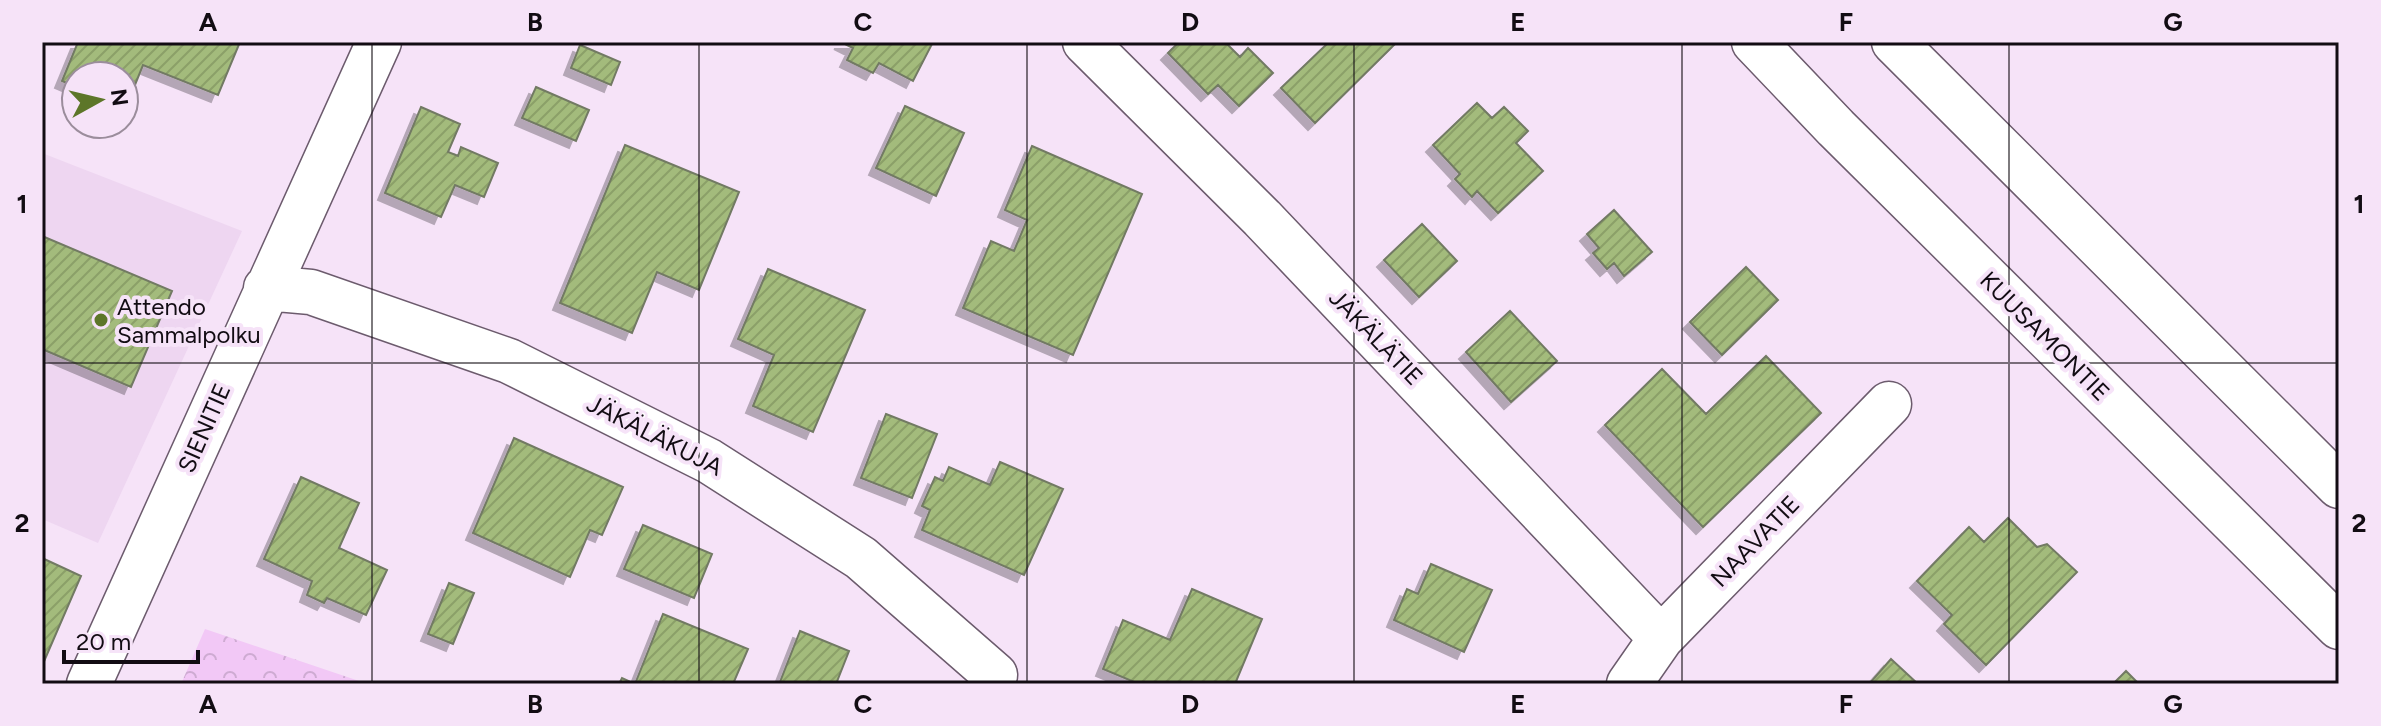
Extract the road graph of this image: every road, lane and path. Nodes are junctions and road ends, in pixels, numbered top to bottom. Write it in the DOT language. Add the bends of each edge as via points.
graph roads {
  1 [pos="379,42"];
  2 [pos="1085,42"];
  3 [pos="1754,42"];
  4 [pos="1894,42"];
  5 [pos="266,288"];
  6 [pos="1889,404"];
  7 [pos="2339,486"];
  8 [pos="2339,627"];
  9 [pos="1661,638"];
  10 [pos="995,675"];
  11 [pos="89,684"];
  12 [pos="1629,684"];
  1 -- 5 [label="main road, SIENITIE"];
  2 -- 9 [label="main road, JÄKÄLÄTIE" via="1262,218"];
  3 -- 8 [label="main road, KUUSAMONTIE"];
  4 -- 7 [label="main road"];
  5 -- 10 [label="main road, JÄKÄLÄKUJA" via="311,292 509,361 709,461 861,558"];
  5 -- 11 [label="main road, SIENITIE"];
  6 -- 9 [label="main road, NAAVATIE"];
  9 -- 12 [label="main road, NAAVATIE"];
}
